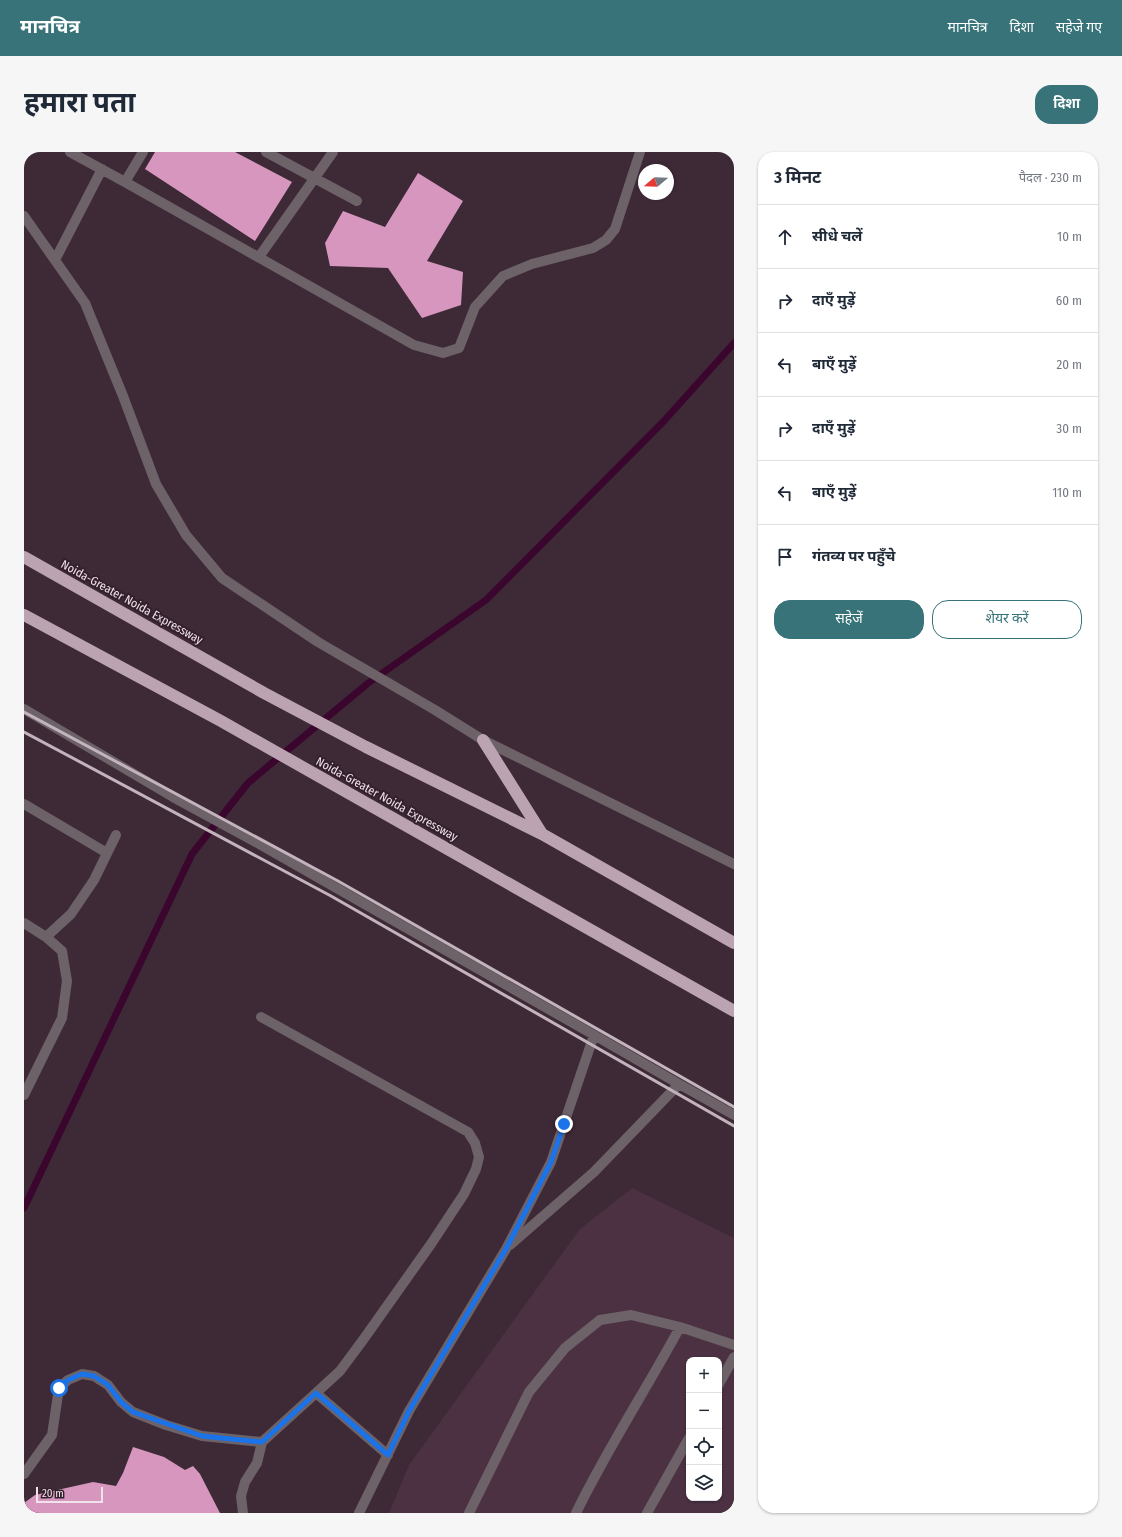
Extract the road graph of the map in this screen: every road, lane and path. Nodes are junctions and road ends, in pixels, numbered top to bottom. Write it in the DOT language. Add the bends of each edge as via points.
graph roads {
  1 [pos="70,152"];
  2 [pos="143,152"];
  3 [pos="266,152"];
  4 [pos="333,152"];
  5 [pos="640,152"];
  6 [pos="102,169"];
  7 [pos="314,179"];
  8 [pos="126,182"];
  9 [pos="357,201"];
  10 [pos="24,216"];
  11 [pos="259,257"];
  12 [pos="55,260"];
  13 [pos="24,558"];
  14 [pos="24,614"];
  15 [pos="24,709"];
  16 [pos="483,740"];
  17 [pos="24,804"];
  18 [pos="542,834"];
  19 [pos="116,835"];
  20 [pos="107,853"];
  21 [pos="734,864"];
  22 [pos="24,923"];
  23 [pos="46,937"];
  24 [pos="734,943"];
  25 [pos="734,1011"];
  26 [pos="262,1017"];
  27 [pos="594,1035"];
  28 [pos="679,1084"];
  29 [pos="24,1095"];
  30 [pos="734,1115"];
  31 [pos="506,1249"];
  32 [pos="680,1328"];
  33 [pos="734,1345"];
  34 [pos="734,1357"];
  35 [pos="722,1379"];
  36 [pos="316,1393"];
  37 [pos="262,1442"];
  38 [pos="686,1443"];
  39 [pos="388,1455"];
  40 [pos="24,1474"];
  41 [pos="243,1513"];
  42 [pos="359,1513"];
  43 [pos="469,1513"];
  44 [pos="576,1513"];
  45 [pos="647,1513"];
  1 -- 6 [label="street"];
  2 -- 8 [label="street"];
  3 -- 7 [label="street"];
  4 -- 7 [label="street"];
  5 -- 11 [label="street" via="615,229 606,240 593,248 532,264 503,276 475,307 459,348 443,353 414,345"];
  6 -- 8 [label="street"];
  6 -- 12 [label="street"];
  7 -- 9 [label="street"];
  7 -- 11 [label="street"];
  8 -- 11 [label="street"];
  10 -- 12 [label="street"];
  12 -- 16 [label="street" via="85,303 156,484 186,535 222,578 318,642"];
  13 -- 18 [label="highway, Noida-Greater Noida Expressway" via="264,693"];
  14 -- 25 [label="highway, Noida-Greater Noida Expressway" via="221,721"];
  15 -- 27 [label="street" via="173,798 254,841"];
  16 -- 18 [label="highway"];
  16 -- 21 [label="street"];
  17 -- 20 [label="street"];
  18 -- 24 [label="highway, Noida-Greater Noida Expressway"];
  19 -- 20 [label="street"];
  20 -- 23 [label="street" via="94,880 71,914"];
  22 -- 23 [label="street"];
  23 -- 29 [label="street" via="62,951 67,981 62,1018"];
  26 -- 36 [label="street" via="468,1132 479,1157 464,1194 431,1244 340,1372"];
  27 -- 28 [label="street"];
  27 -- 31 [label="street" via="551,1162"];
  28 -- 30 [label="street"];
  28 -- 31 [label="street" via="594,1172"];
  31 -- 39 [label="street" via="409,1411"];
  32 -- 33 [label="street"];
  32 -- 43 [label="street" via="631,1315 600,1320 565,1348 529,1392"];
  32 -- 44 [label="street" via="600,1466"];
  34 -- 35 [label="street"];
  36 -- 37 [label="street"];
  36 -- 39 [label="street"];
  37 -- 40 [label="street" via="202,1436 146,1417 133,1412 121,1402 108,1385 94,1376 82,1374 68,1380 59,1388 52,1435"];
  37 -- 41 [label="street" via="257,1463 245,1482 241,1496"];
  38 -- 45 [label="street"];
  39 -- 42 [label="street"];
}
